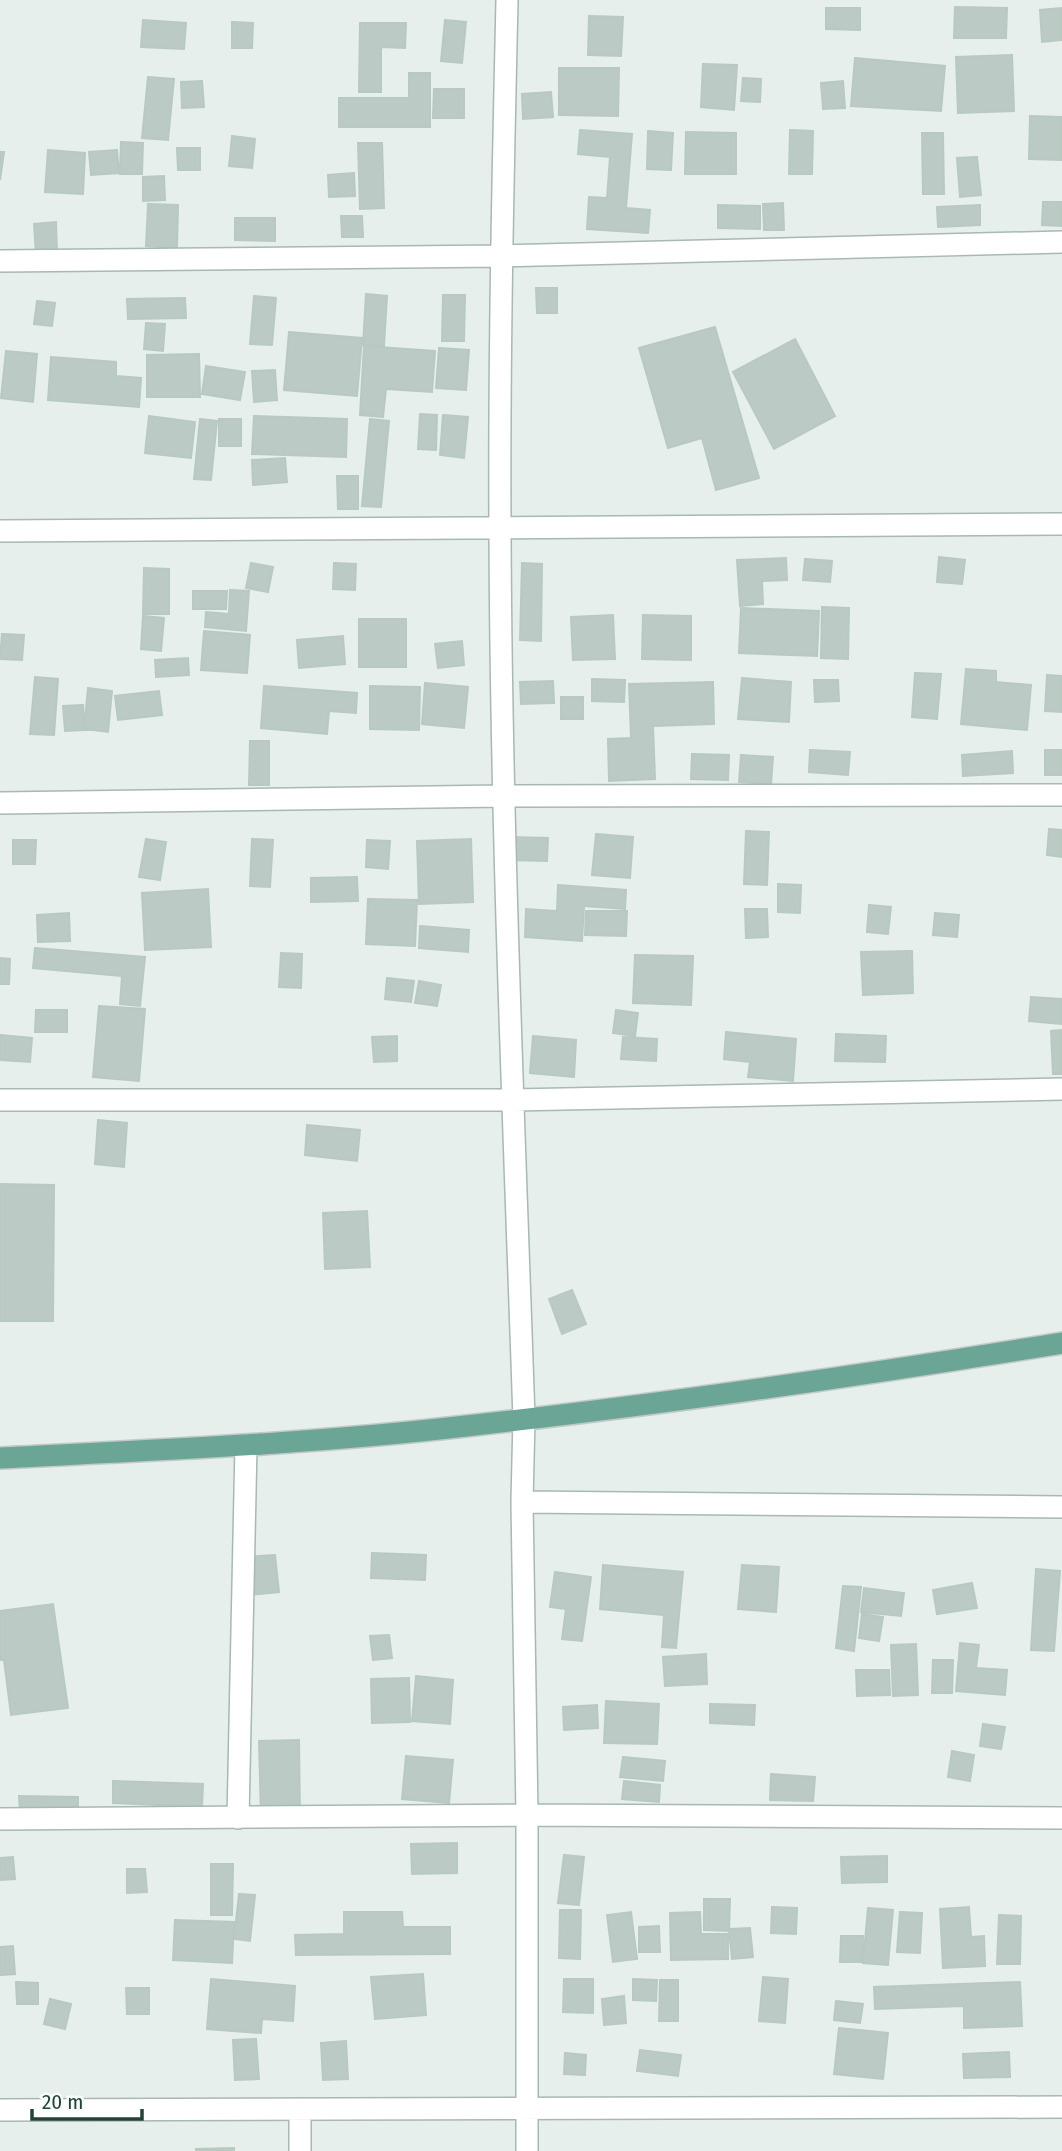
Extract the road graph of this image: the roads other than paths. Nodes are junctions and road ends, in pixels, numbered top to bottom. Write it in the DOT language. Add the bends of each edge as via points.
graph roads {
  1 [pos="507,0"];
  2 [pos="1062,242"];
  3 [pos="501,256"];
  4 [pos="0,261"];
  5 [pos="1062,524"];
  6 [pos="499,529"];
  7 [pos="0,531"];
  8 [pos="1062,795"];
  9 [pos="503,796"];
  10 [pos="0,803"];
  11 [pos="1062,1089"];
  12 [pos="0,1100"];
  13 [pos="513,1100"];
  14 [pos="1062,1343"];
  15 [pos="524,1419"];
  16 [pos="246,1445"];
  17 [pos="0,1458"];
  18 [pos="523,1502"];
  19 [pos="1062,1507"];
  20 [pos="527,1815"];
  21 [pos="238,1818"];
  22 [pos="1062,1818"];
  23 [pos="0,1819"];
  24 [pos="1062,2107"];
  25 [pos="300,2109"];
  26 [pos="528,2109"];
  27 [pos="0,2110"];
  28 [pos="300,2151"];
  29 [pos="527,2151"];
  1 -- 3 [label="street"];
  2 -- 3 [label="street"];
  3 -- 4 [label="street"];
  3 -- 6 [label="street"];
  5 -- 6 [label="street"];
  6 -- 7 [label="street"];
  6 -- 9 [label="street"];
  8 -- 9 [label="street"];
  9 -- 10 [label="street"];
  9 -- 13 [label="street"];
  11 -- 13 [label="street"];
  12 -- 13 [label="street"];
  13 -- 15 [label="street"];
  14 -- 15 [label="main road" via="835,1379"];
  15 -- 16 [label="main road"];
  15 -- 18 [label="street"];
  16 -- 17 [label="main road"];
  16 -- 21 [label="street"];
  18 -- 19 [label="street"];
  18 -- 20 [label="street"];
  20 -- 21 [label="street"];
  20 -- 22 [label="street"];
  20 -- 26 [label="street"];
  21 -- 23 [label="street"];
  24 -- 26 [label="street"];
  25 -- 26 [label="street"];
  25 -- 27 [label="street"];
  25 -- 28 [label="street"];
  26 -- 29 [label="street"];
}
